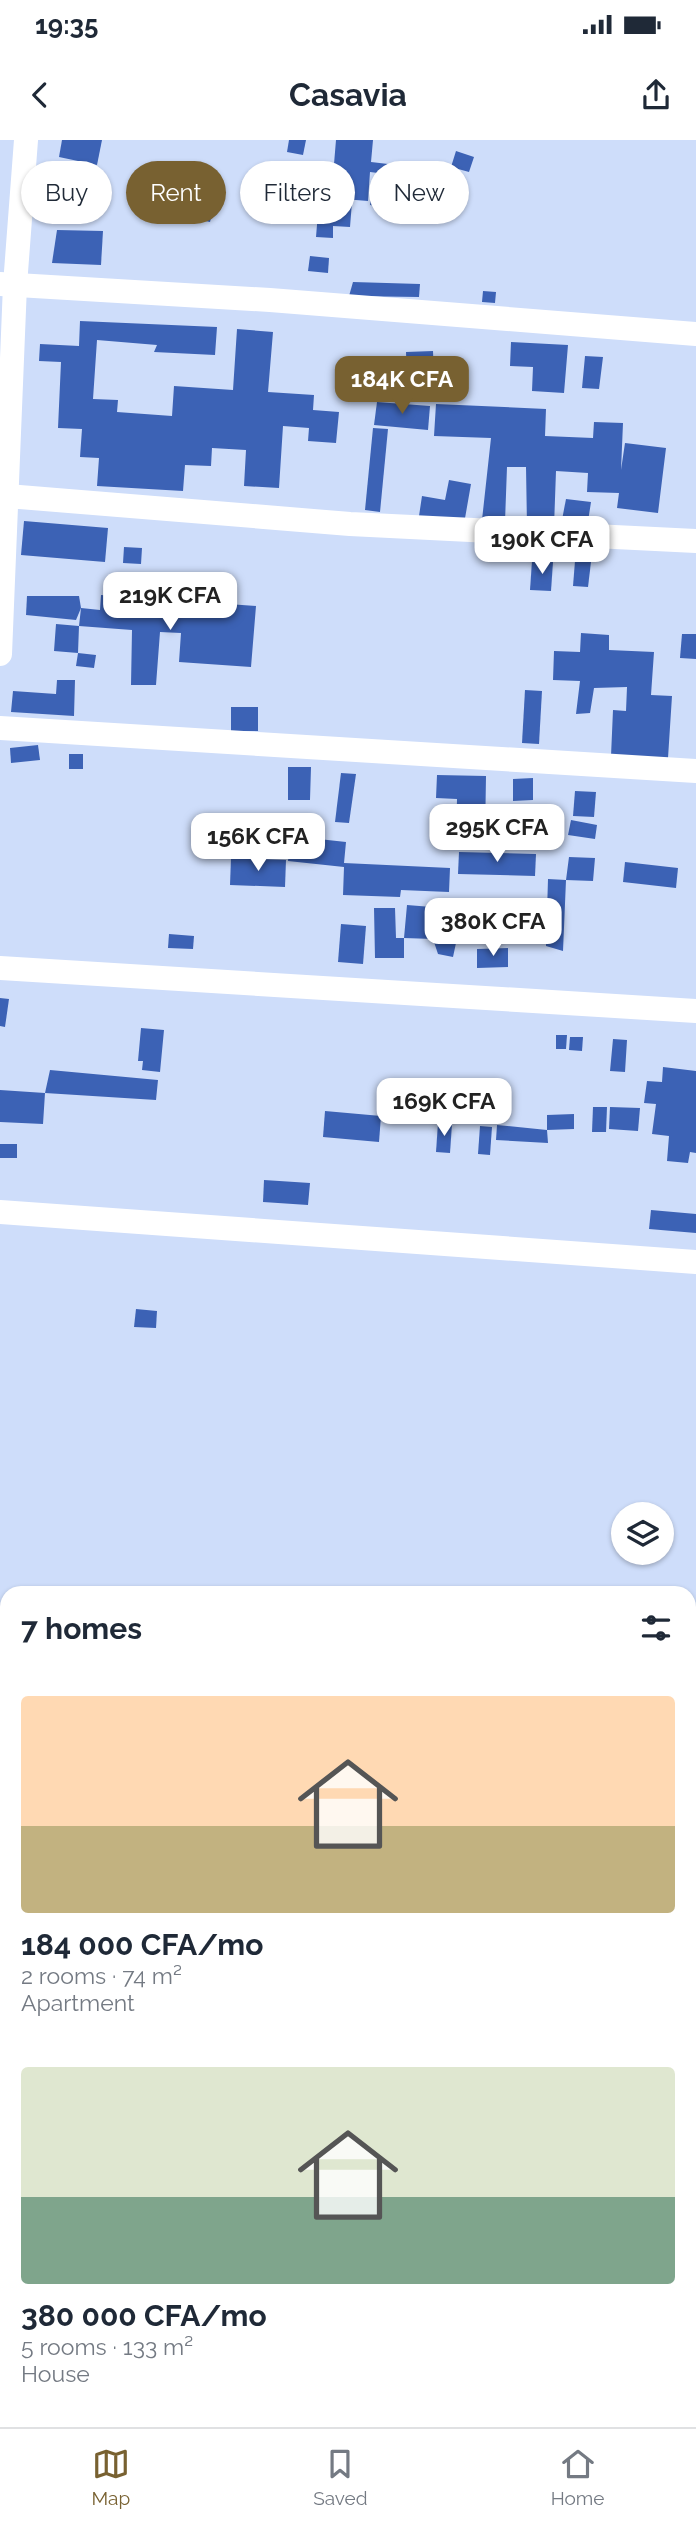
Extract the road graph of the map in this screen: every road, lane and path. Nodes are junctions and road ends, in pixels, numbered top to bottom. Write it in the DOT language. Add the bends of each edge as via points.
graph roads {
  1 [pos="26,140"];
  2 [pos="8,284"];
  3 [pos="696,334"];
  4 [pos="7,496"];
  5 [pos="696,541"];
  6 [pos="0,654"];
  7 [pos="0,728"];
  8 [pos="696,771"];
  9 [pos="0,968"];
  10 [pos="696,1011"];
  11 [pos="0,1212"];
  12 [pos="696,1262"];
  1 -- 2 [label="street"];
  2 -- 3 [label="street"];
  2 -- 4 [label="street"];
  4 -- 5 [label="street" via="350,524"];
  4 -- 6 [label="street"];
  7 -- 8 [label="street"];
  9 -- 10 [label="street"];
  11 -- 12 [label="street"];
}
